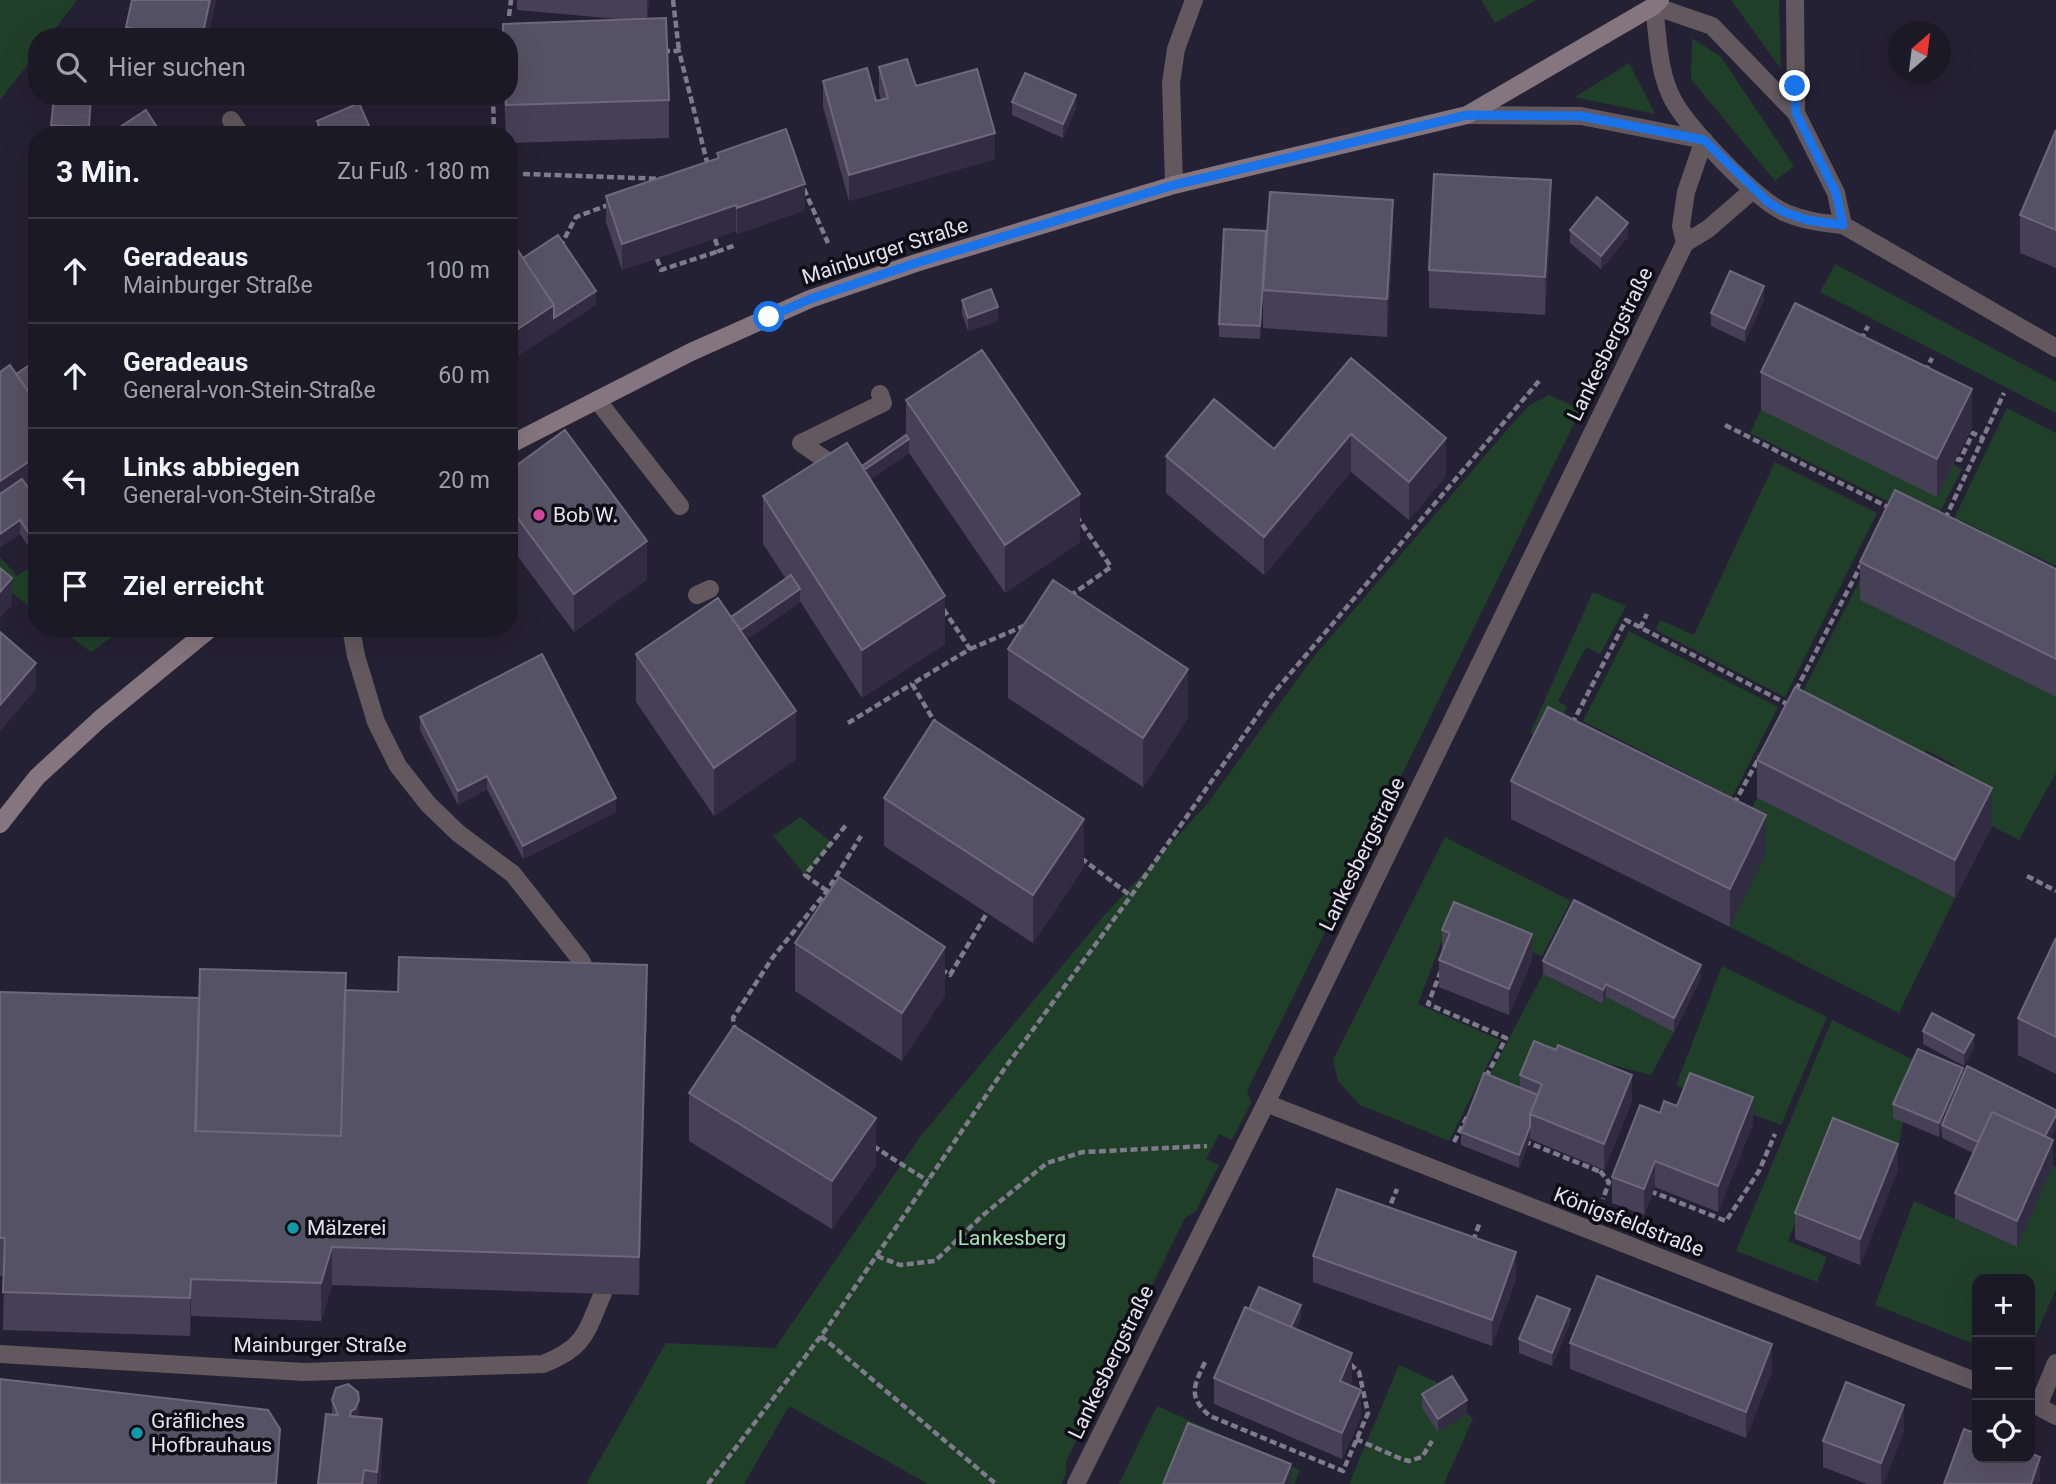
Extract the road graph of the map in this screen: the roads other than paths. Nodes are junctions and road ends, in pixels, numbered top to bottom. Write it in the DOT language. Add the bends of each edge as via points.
graph roads {
  1 [pos="1194,0"];
  2 [pos="1795,0"];
  3 [pos="1657,3"];
  4 [pos="1796,113"];
  5 [pos="1467,115"];
  6 [pos="1704,140"];
  7 [pos="1174,185"];
  8 [pos="1753,190"];
  9 [pos="1843,225"];
  10 [pos="1685,243"];
  11 [pos="2056,348"];
  12 [pos="880,394"];
  13 [pos="597,400"];
  14 [pos="518,440"];
  15 [pos="859,482"];
  16 [pos="680,506"];
  17 [pos="200,637"];
  18 [pos="353,637"];
  19 [pos="0,824"];
  20 [pos="602,1001"];
  21 [pos="1266,1103"];
  22 [pos="603,1293"];
  23 [pos="0,1354"];
  24 [pos="2056,1363"];
  25 [pos="1972,1380"];
  26 [pos="2035,1402"];
  27 [pos="2035,1405"];
  28 [pos="2056,1416"];
  29 [pos="1076,1484"];
  1 -- 7 [label="street" via="1176,49 1171,83"];
  2 -- 4 [label="street"];
  3 -- 4 [label="street" via="1712,26"];
  3 -- 5 [label="main road, Mainburger Straße"];
  3 -- 6 [label="street" via="1661,67 1673,100"];
  4 -- 9 [label="street" via="1836,193"];
  5 -- 6 [label="street" via="1581,116"];
  5 -- 7 [label="main road, Mainburger Straße"];
  6 -- 8 [label="street"];
  6 -- 10 [label="street, Lankesbergstraße" via="1686,192 1681,226"];
  7 -- 13 [label="main road, Mainburger Straße" via="810,299"];
  8 -- 9 [label="street" via="1784,212"];
  8 -- 10 [label="street"];
  9 -- 11 [label="street"];
  10 -- 21 [label="street, Lankesbergstraße"];
  12 -- 15 [label="street" via="883,403 801,443"];
  13 -- 14 [label="main road, Mainburger Straße"];
  13 -- 16 [label="street"];
  17 -- 19 [label="main road" via="55,760"];
  18 -- 20 [label="street" via="376,723 398,766 458,834 513,874 580,959"];
  21 -- 25 [label="street, Königsfeldstraße"];
  21 -- 29 [label="street, Lankesbergstraße"];
  22 -- 23 [label="street, Mainburger Straße" via="584,1337 567,1354 544,1364 304,1372"];
  24 -- 26 [label="street"];
  27 -- 28 [label="street"];
}
